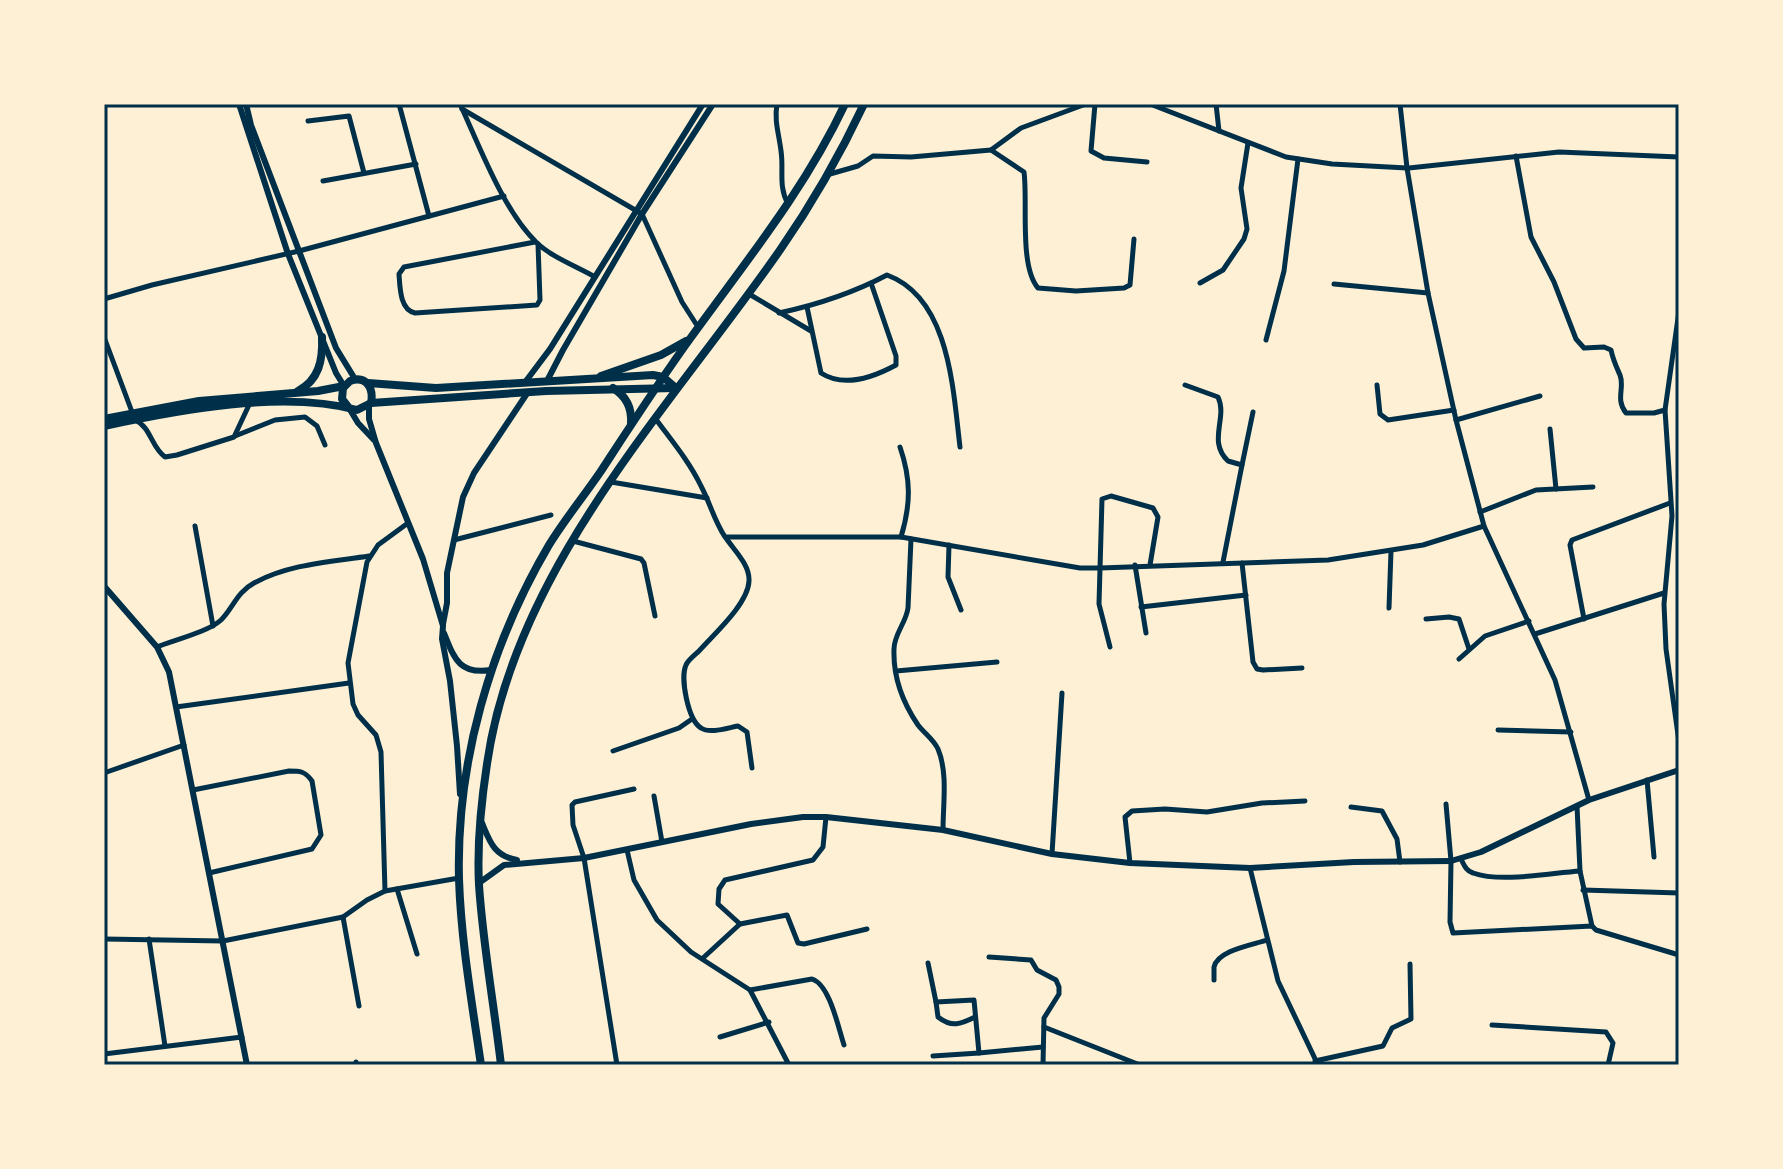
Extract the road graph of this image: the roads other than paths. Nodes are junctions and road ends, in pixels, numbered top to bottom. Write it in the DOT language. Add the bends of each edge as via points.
graph roads {
  1 [pos="239,104"];
  2 [pos="246,104"];
  3 [pos="399,104"];
  4 [pos="703,104"];
  5 [pos="713,104"];
  6 [pos="777,104"];
  7 [pos="845,104"];
  8 [pos="864,104"];
  9 [pos="1086,104"];
  10 [pos="1095,104"];
  11 [pos="1150,104"];
  12 [pos="1216,104"];
  13 [pos="1400,104"];
  14 [pos="461,106"];
  15 [pos="308,121"];
  16 [pos="1219,131"];
  17 [pos="1248,143"];
  18 [pos="991,150"];
  19 [pos="1516,156"];
  20 [pos="1679,157"];
  21 [pos="1298,159"];
  22 [pos="1147,162"];
  23 [pos="416,164"];
  24 [pos="1408,168"];
  25 [pos="364,173"];
  26 [pos="830,174"];
  27 [pos="323,181"];
  28 [pos="504,196"];
  29 [pos="789,204"];
  30 [pos="635,211"];
  31 [pos="642,214"];
  32 [pos="429,216"];
  33 [pos="1134,239"];
  34 [pos="765,240"];
  35 [pos="536,243"];
  36 [pos="780,250"];
  37 [pos="299,251"];
  38 [pos="288,254"];
  39 [pos="595,277"];
  40 [pos="871,283"];
  41 [pos="1200,283"];
  42 [pos="1334,284"];
  43 [pos="748,293"];
  44 [pos="1428,293"];
  45 [pos="104,299"];
  46 [pos="807,307"];
  47 [pos="1679,311"];
  48 [pos="779,313"];
  49 [pos="698,327"];
  50 [pos="811,331"];
  51 [pos="104,337"];
  52 [pos="322,337"];
  53 [pos="690,338"];
  54 [pos="1266,340"];
  55 [pos="601,376"];
  56 [pos="663,377"];
  57 [pos="355,379"];
  58 [pos="548,379"];
  59 [pos="526,381"];
  60 [pos="368,383"];
  61 [pos="1185,385"];
  62 [pos="1377,385"];
  63 [pos="344,386"];
  64 [pos="655,387"];
  65 [pos="613,388"];
  66 [pos="676,388"];
  67 [pos="546,391"];
  68 [pos="294,392"];
  69 [pos="528,392"];
  70 [pos="1540,396"];
  71 [pos="370,404"];
  72 [pos="249,405"];
  73 [pos="349,408"];
  74 [pos="1454,410"];
  75 [pos="1665,410"];
  76 [pos="1253,412"];
  77 [pos="134,416"];
  78 [pos="655,418"];
  79 [pos="104,419"];
  80 [pos="1456,420"];
  81 [pos="631,425"];
  82 [pos="104,426"];
  83 [pos="1550,429"];
  84 [pos="234,436"];
  85 [pos="376,443"];
  86 [pos="325,445"];
  87 [pos="900,447"];
  88 [pos="960,447"];
  89 [pos="1242,465"];
  90 [pos="611,482"];
  91 [pos="1593,487"];
  92 [pos="1556,489"];
  93 [pos="707,498"];
  94 [pos="1670,503"];
  95 [pos="1480,512"];
  96 [pos="551,515"];
  97 [pos="408,523"];
  98 [pos="195,526"];
  99 [pos="1484,526"];
  100 [pos="725,537"];
  101 [pos="901,537"];
  102 [pos="911,539"];
  103 [pos="454,540"];
  104 [pos="573,541"];
  105 [pos="949,545"];
  106 [pos="1391,551"];
  107 [pos="370,556"];
  108 [pos="1223,562"];
  109 [pos="1242,563"];
  110 [pos="1135,565"];
  111 [pos="1150,565"];
  112 [pos="1100,568"];
  113 [pos="104,586"];
  114 [pos="1664,593"];
  115 [pos="1246,595"];
  116 [pos="1141,607"];
  117 [pos="1389,608"];
  118 [pos="961,610"];
  119 [pos="655,616"];
  120 [pos="1426,619"];
  121 [pos="1584,619"];
  122 [pos="1529,621"];
  123 [pos="213,626"];
  124 [pos="443,628"];
  125 [pos="1146,633"];
  126 [pos="1535,634"];
  127 [pos="157,647"];
  128 [pos="1110,647"];
  129 [pos="1469,649"];
  130 [pos="1459,659"];
  131 [pos="997,662"];
  132 [pos="1302,668"];
  133 [pos="491,670"];
  134 [pos="896,671"];
  135 [pos="350,683"];
  136 [pos="1062,693"];
  137 [pos="176,707"];
  138 [pos="692,719"];
  139 [pos="1498,730"];
  140 [pos="1571,732"];
  141 [pos="1679,742"];
  142 [pos="184,745"];
  143 [pos="613,751"];
  144 [pos="752,768"];
  145 [pos="1679,770"];
  146 [pos="104,773"];
  147 [pos="1647,780"];
  148 [pos="634,789"];
  149 [pos="193,790"];
  150 [pos="654,796"];
  151 [pos="1589,800"];
  152 [pos="1305,801"];
  153 [pos="1446,804"];
  154 [pos="1577,806"];
  155 [pos="1351,807"];
  156 [pos="826,817"];
  157 [pos="462,818"];
  158 [pos="482,823"];
  159 [pos="943,830"];
  160 [pos="662,842"];
  161 [pos="627,850"];
  162 [pos="1052,854"];
  163 [pos="1654,857"];
  164 [pos="584,858"];
  165 [pos="1461,859"];
  166 [pos="1451,861"];
  167 [pos="525,862"];
  168 [pos="1400,862"];
  169 [pos="1130,863"];
  170 [pos="1250,868"];
  171 [pos="1580,871"];
  172 [pos="209,873"];
  173 [pos="459,878"];
  174 [pos="479,883"];
  175 [pos="397,889"];
  176 [pos="1583,890"];
  177 [pos="385,891"];
  178 [pos="1679,893"];
  179 [pos="343,917"];
  180 [pos="740,924"];
  181 [pos="1592,926"];
  182 [pos="867,929"];
  183 [pos="104,939"];
  184 [pos="149,939"];
  185 [pos="1267,940"];
  186 [pos="223,941"];
  187 [pos="417,954"];
  188 [pos="1679,955"];
  189 [pos="989,957"];
  190 [pos="703,958"];
  191 [pos="928,963"];
  192 [pos="1410,964"];
  193 [pos="1214,980"];
  194 [pos="750,990"];
  195 [pos="936,1002"];
  196 [pos="359,1006"];
  197 [pos="975,1017"];
  198 [pos="769,1022"];
  199 [pos="1492,1025"];
  200 [pos="1044,1027"];
  201 [pos="242,1037"];
  202 [pos="720,1037"];
  203 [pos="844,1045"];
  204 [pos="165,1046"];
  205 [pos="1043,1047"];
  206 [pos="979,1053"];
  207 [pos="104,1054"];
  208 [pos="933,1056"];
  209 [pos="1316,1063"];
  210 [pos="247,1065"];
  211 [pos="481,1065"];
  212 [pos="501,1065"];
  213 [pos="617,1065"];
  214 [pos="789,1065"];
  215 [pos="1043,1065"];
  216 [pos="1140,1065"];
  217 [pos="1608,1065"];
  1 -- 38 [label="street"];
  2 -- 37 [label="street"];
  3 -- 23 [label="street"];
  4 -- 30 [label="street"];
  5 -- 31 [label="street"];
  6 -- 29 [label="street" via="781,180"];
  7 -- 29 [label="main road"];
  8 -- 26 [label="main road"];
  9 -- 18 [label="street" via="1021,128"];
  10 -- 22 [label="street" via="1091,151 1104,158"];
  11 -- 16 [label="street"];
  12 -- 16 [label="street"];
  13 -- 24 [label="street"];
  14 -- 28 [label="street"];
  14 -- 30 [label="street"];
  15 -- 25 [label="street" via="349,116"];
  16 -- 17 [label="street"];
  17 -- 21 [label="street"];
  17 -- 41 [label="street" via="1241,188 1244,239 1223,270"];
  18 -- 26 [label="street" via="873,156"];
  18 -- 33 [label="street" via="1024,172 1028,259 1038,288 1076,291 1130,285"];
  19 -- 20 [label="street" via="1559,152"];
  19 -- 24 [label="street"];
  19 -- 75 [label="street" via="1531,237 1576,339 1584,348 1611,350 1626,413"];
  21 -- 24 [label="street"];
  21 -- 54 [label="street" via="1284,271"];
  23 -- 25 [label="street"];
  23 -- 32 [label="street"];
  24 -- 44 [label="street"];
  25 -- 27 [label="street"];
  26 -- 36 [label="main road"];
  28 -- 32 [label="street"];
  28 -- 35 [label="street"];
  29 -- 34 [label="main road"];
  30 -- 31 [label="street"];
  30 -- 39 [label="street"];
  31 -- 49 [label="street"];
  31 -- 58 [label="street"];
  32 -- 37 [label="street"];
  34 -- 36 [label="main road"];
  34 -- 49 [label="main road"];
  35 -- 35 [label="street" via="404,267 399,274 404,306 415,313 537,305"];
  35 -- 39 [label="street"];
  36 -- 43 [label="main road"];
  37 -- 38 [label="street"];
  37 -- 57 [label="street" via="336,348"];
  38 -- 45 [label="street"];
  38 -- 52 [label="street"];
  39 -- 59 [label="street"];
  40 -- 46 [label="street"];
  40 -- 50 [label="street" via="896,365 850,381 824,375"];
  40 -- 88 [label="street" via="887,275 899,279 927,307 945,348"];
  42 -- 44 [label="street"];
  43 -- 48 [label="street"];
  43 -- 66 [label="main road"];
  44 -- 74 [label="street"];
  46 -- 48 [label="street"];
  46 -- 50 [label="street"];
  47 -- 75 [label="street"];
  48 -- 50 [label="street"];
  49 -- 53 [label="main road"];
  51 -- 77 [label="street"];
  52 -- 63 [label="street"];
  52 -- 68 [label="main road" via="314,380"];
  53 -- 55 [label="main road" via="661,355"];
  53 -- 56 [label="main road"];
  55 -- 56 [label="main road"];
  55 -- 58 [label="main road"];
  56 -- 64 [label="main road"];
  56 -- 66 [label="main road"];
  57 -- 60 [label="main road"];
  57 -- 63 [label="main road"];
  58 -- 59 [label="main road"];
  58 -- 67 [label="main road"];
  59 -- 60 [label="main road" via="436,388"];
  60 -- 71 [label="main road" via="373,393"];
  61 -- 89 [label="street" via="1218,397 1218,446 1228,461"];
  62 -- 74 [label="street" via="1380,414 1388,420"];
  63 -- 68 [label="main road"];
  63 -- 73 [label="main road" via="342,399"];
  64 -- 65 [label="main road"];
  64 -- 66 [label="main road"];
  64 -- 81 [label="main road"];
  65 -- 67 [label="main road"];
  65 -- 81 [label="main road" via="630,407"];
  66 -- 78 [label="main road"];
  67 -- 69 [label="main road"];
  68 -- 77 [label="main road" via="199,401"];
  69 -- 71 [label="main road"];
  69 -- 103 [label="street" via="474,473"];
  70 -- 80 [label="street"];
  71 -- 73 [label="main road" via="362,410"];
  71 -- 85 [label="street"];
  72 -- 73 [label="main road" via="323,403"];
  72 -- 77 [label="main road"];
  72 -- 84 [label="street"];
  73 -- 85 [label="street"];
  74 -- 80 [label="street"];
  75 -- 94 [label="street"];
  76 -- 89 [label="street"];
  77 -- 79 [label="main road"];
  77 -- 82 [label="main road"];
  77 -- 84 [label="street" via="165,457"];
  78 -- 90 [label="main road"];
  78 -- 93 [label="street"];
  80 -- 95 [label="street"];
  81 -- 133 [label="main road" via="550,543"];
  83 -- 92 [label="street"];
  84 -- 86 [label="street" via="275,420 305,417 317,426"];
  85 -- 97 [label="street"];
  87 -- 101 [label="street" via="910,492"];
  89 -- 108 [label="street"];
  90 -- 93 [label="street"];
  90 -- 104 [label="main road"];
  91 -- 92 [label="street"];
  92 -- 95 [label="street" via="1524,493"];
  93 -- 100 [label="street"];
  94 -- 114 [label="street"];
  94 -- 121 [label="street" via="1572,540"];
  95 -- 99 [label="street"];
  96 -- 103 [label="street"];
  97 -- 107 [label="street"];
  97 -- 124 [label="street"];
  98 -- 123 [label="street"];
  99 -- 106 [label="street"];
  99 -- 122 [label="street"];
  100 -- 101 [label="street"];
  100 -- 138 [label="street" via="747,567 749,581 728,619 686,664 683,679"];
  101 -- 102 [label="street"];
  102 -- 105 [label="street"];
  102 -- 134 [label="street" via="908,608 893,652"];
  103 -- 124 [label="street"];
  104 -- 119 [label="street" via="641,559"];
  104 -- 158 [label="main road" via="511,666 491,742"];
  105 -- 112 [label="street"];
  105 -- 118 [label="street" via="948,577"];
  106 -- 109 [label="street"];
  106 -- 117 [label="street"];
  107 -- 123 [label="street" via="287,569 252,584"];
  107 -- 135 [label="street" via="351,642"];
  108 -- 109 [label="street"];
  108 -- 111 [label="street"];
  109 -- 115 [label="street"];
  110 -- 111 [label="street"];
  110 -- 112 [label="street"];
  110 -- 116 [label="street"];
  111 -- 112 [label="street" via="1158,517 1153,508 1111,496 1102,499"];
  112 -- 128 [label="street" via="1099,604"];
  113 -- 127 [label="street"];
  114 -- 121 [label="street"];
  114 -- 141 [label="street"];
  115 -- 116 [label="street"];
  115 -- 132 [label="street" via="1257,669"];
  116 -- 125 [label="street"];
  120 -- 129 [label="street" via="1459,619"];
  121 -- 126 [label="street"];
  122 -- 126 [label="street"];
  122 -- 129 [label="street" via="1485,636"];
  123 -- 127 [label="street"];
  124 -- 133 [label="street" via="459,665"];
  124 -- 157 [label="street"];
  126 -- 140 [label="street"];
  127 -- 137 [label="street"];
  129 -- 130 [label="street"];
  131 -- 134 [label="street"];
  133 -- 157 [label="main road" via="469,760"];
  134 -- 159 [label="street" via="903,702 941,759"];
  135 -- 137 [label="street"];
  135 -- 177 [label="street" via="353,704 376,735 381,752"];
  136 -- 162 [label="street"];
  137 -- 142 [label="street"];
  138 -- 143 [label="street"];
  138 -- 144 [label="street" via="709,731 743,728"];
  139 -- 140 [label="street"];
  140 -- 151 [label="street"];
  142 -- 146 [label="street"];
  142 -- 149 [label="street"];
  145 -- 147 [label="street"];
  147 -- 151 [label="street"];
  147 -- 163 [label="street"];
  148 -- 164 [label="street" via="573,803 573,825"];
  149 -- 172 [label="street"];
  149 -- 172 [label="street" via="289,771 307,774 312,781 321,835 312,849"];
  150 -- 160 [label="street"];
  151 -- 154 [label="street"];
  152 -- 169 [label="street" via="1207,812 1132,811 1125,817"];
  153 -- 166 [label="street"];
  154 -- 165 [label="street"];
  154 -- 171 [label="street"];
  155 -- 168 [label="street" via="1382,811 1397,839"];
  156 -- 159 [label="street"];
  156 -- 160 [label="street" via="751,824"];
  156 -- 180 [label="street" via="823,847 813,860 725,880 718,904"];
  157 -- 173 [label="main road"];
  158 -- 167 [label="street" via="492,848"];
  158 -- 174 [label="main road"];
  159 -- 162 [label="street"];
  160 -- 161 [label="street"];
  161 -- 164 [label="street"];
  161 -- 190 [label="street" via="634,880 657,920"];
  162 -- 169 [label="street"];
  164 -- 167 [label="street"];
  164 -- 213 [label="street"];
  165 -- 166 [label="street"];
  165 -- 171 [label="street" via="1473,873 1498,876"];
  166 -- 168 [label="street"];
  166 -- 181 [label="street" via="1453,933"];
  167 -- 174 [label="street" via="499,867"];
  168 -- 170 [label="street"];
  169 -- 170 [label="street"];
  170 -- 185 [label="street"];
  171 -- 176 [label="street"];
  172 -- 186 [label="street"];
  173 -- 175 [label="street"];
  173 -- 211 [label="main road"];
  174 -- 212 [label="main road"];
  175 -- 177 [label="street"];
  175 -- 187 [label="street"];
  176 -- 178 [label="street"];
  176 -- 181 [label="street"];
  177 -- 179 [label="street"];
  179 -- 186 [label="street"];
  179 -- 196 [label="street"];
  180 -- 182 [label="street" via="787,915 794,937 804,944"];
  180 -- 190 [label="street"];
  181 -- 188 [label="street"];
  183 -- 184 [label="street"];
  184 -- 186 [label="street"];
  184 -- 204 [label="street"];
  185 -- 193 [label="street" via="1219,959"];
  185 -- 209 [label="street" via="1278,981"];
  186 -- 201 [label="street"];
  189 -- 200 [label="street" via="1026,958 1056,980 1059,994 1046,1012"];
  190 -- 194 [label="street"];
  191 -- 195 [label="street"];
  192 -- 209 [label="street" via="1411,1019 1394,1026 1383,1046"];
  194 -- 198 [label="street"];
  194 -- 203 [label="street" via="817,980"];
  195 -- 197 [label="street" via="970,998"];
  195 -- 197 [label="street" via="938,1017 953,1025"];
  197 -- 206 [label="street"];
  198 -- 202 [label="street"];
  198 -- 214 [label="street"];
  199 -- 217 [label="street" via="1606,1032 1613,1043"];
  200 -- 205 [label="street"];
  200 -- 216 [label="street"];
  201 -- 204 [label="street"];
  201 -- 210 [label="street"];
  204 -- 207 [label="street"];
  205 -- 206 [label="street"];
  205 -- 215 [label="street"];
  206 -- 208 [label="street"];
}
